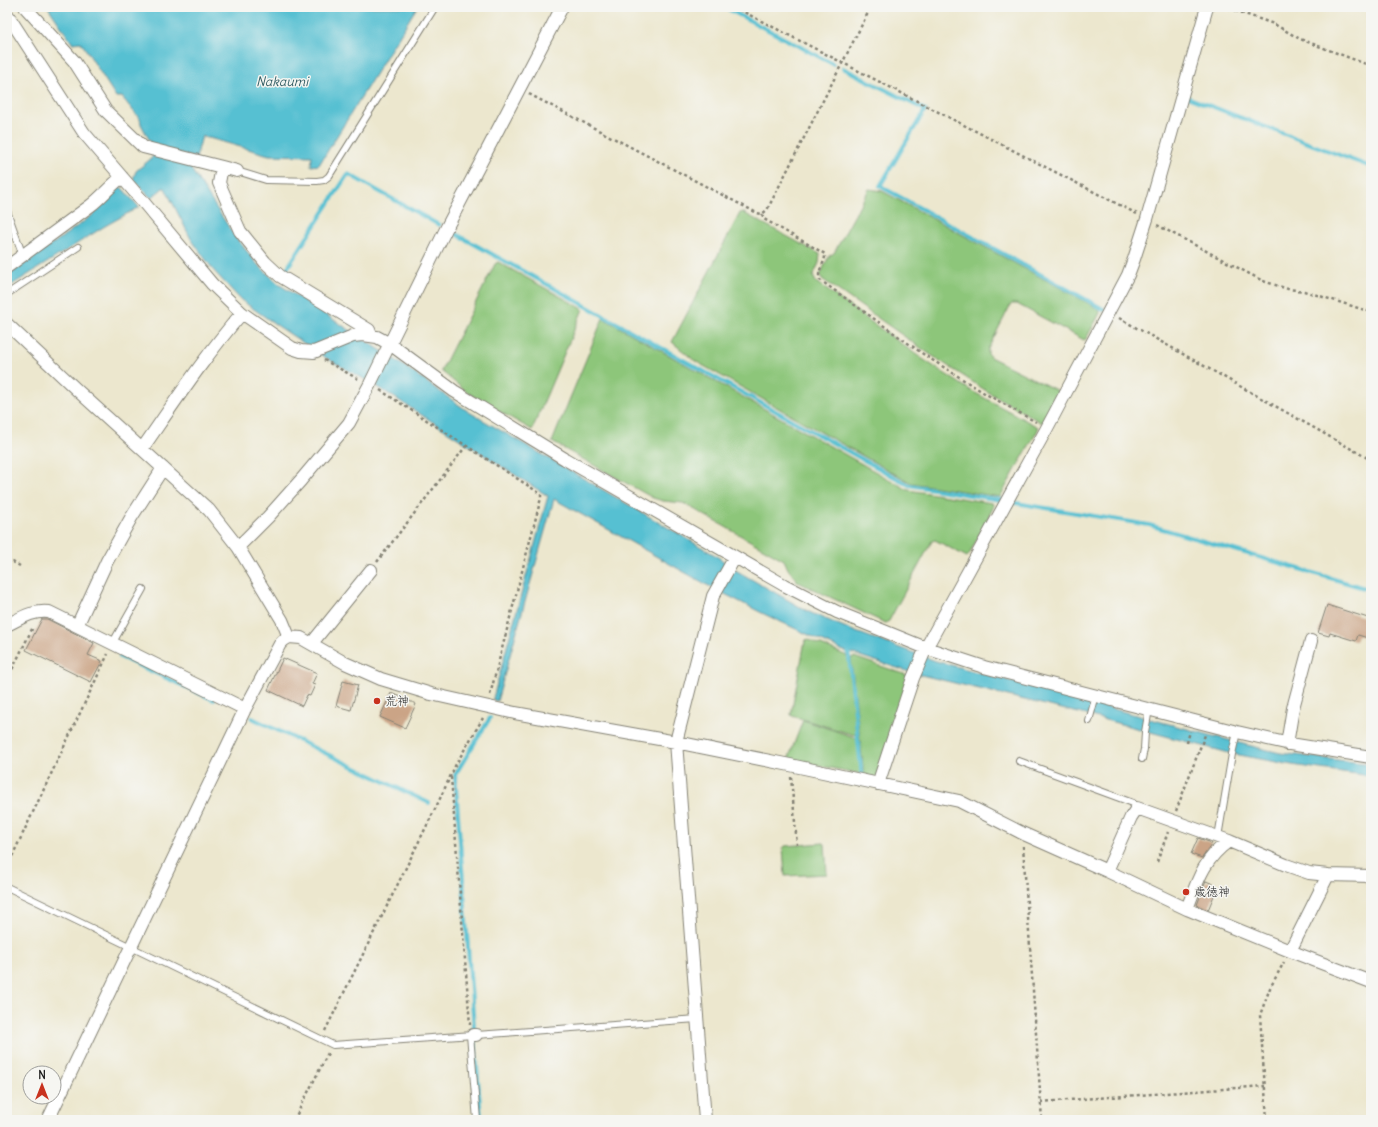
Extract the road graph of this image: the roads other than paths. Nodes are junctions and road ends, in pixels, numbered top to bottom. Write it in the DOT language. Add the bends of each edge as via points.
graph roads {
  1 [pos="25,7"];
  2 [pos="435,7"];
  3 [pos="562,7"];
  4 [pos="1207,7"];
  5 [pos="8,15"];
  6 [pos="222,167"];
  7 [pos="237,171"];
  8 [pos="124,179"];
  9 [pos="7,211"];
  10 [pos="78,247"];
  11 [pos="23,256"];
  12 [pos="7,267"];
  13 [pos="7,294"];
  14 [pos="242,313"];
  15 [pos="7,324"];
  16 [pos="367,335"];
  17 [pos="388,348"];
  18 [pos="142,449"];
  19 [pos="163,468"];
  20 [pos="238,546"];
  21 [pos="734,560"];
  22 [pos="371,570"];
  23 [pos="143,589"];
  24 [pos="7,625"];
  25 [pos="77,626"];
  26 [pos="288,637"];
  27 [pos="1311,641"];
  28 [pos="112,644"];
  29 [pos="312,644"];
  30 [pos="925,651"];
  31 [pos="1095,698"];
  32 [pos="245,709"];
  33 [pos="1149,713"];
  34 [pos="1089,719"];
  35 [pos="1237,735"];
  36 [pos="676,742"];
  37 [pos="1286,744"];
  38 [pos="1371,757"];
  39 [pos="1142,759"];
  40 [pos="1019,761"];
  41 [pos="878,784"];
  42 [pos="1137,808"];
  43 [pos="1223,839"];
  44 [pos="1107,871"];
  45 [pos="1328,875"];
  46 [pos="1371,876"];
  47 [pos="7,887"];
  48 [pos="1186,908"];
  49 [pos="131,946"];
  50 [pos="1290,951"];
  51 [pos="1371,982"];
  52 [pos="697,1019"];
  53 [pos="473,1035"];
  54 [pos="48,1120"];
  55 [pos="477,1120"];
  56 [pos="705,1120"];
  1 -- 5 [label="street"];
  1 -- 6 [label="street" via="74,61 106,111 143,147"];
  2 -- 7 [label="lane" via="329,176 317,181 266,180"];
  3 -- 17 [label="street" via="447,227"];
  4 -- 30 [label="street" via="1130,270"];
  5 -- 8 [label="street" via="84,133"];
  6 -- 7 [label="street"];
  6 -- 16 [label="street" via="219,183 240,231 265,262 280,276 369,330"];
  8 -- 11 [label="street" via="110,186 100,198"];
  8 -- 14 [label="street" via="212,284"];
  9 -- 11 [label="lane"];
  10 -- 13 [label="lane"];
  11 -- 12 [label="street"];
  14 -- 16 [label="street" via="292,348 301,351 312,352 353,336"];
  14 -- 18 [label="street" via="222,336"];
  15 -- 18 [label="street"];
  16 -- 17 [label="street" via="377,337"];
  17 -- 20 [label="street" via="349,422 272,512"];
  17 -- 21 [label="street" via="454,391"];
  18 -- 19 [label="street"];
  19 -- 20 [label="street" via="209,510"];
  19 -- 25 [label="street" via="131,518"];
  20 -- 26 [label="street" via="282,620"];
  21 -- 30 [label="street" via="837,612"];
  21 -- 36 [label="street" via="713,596"];
  22 -- 29 [label="street"];
  23 -- 28 [label="lane"];
  24 -- 25 [label="street" via="41,611 49,612"];
  25 -- 28 [label="street"];
  26 -- 29 [label="street" via="301,638"];
  26 -- 32 [label="street" via="276,650"];
  27 -- 37 [label="street"];
  28 -- 32 [label="street"];
  29 -- 36 [label="street" via="380,679 431,694 489,703 515,713"];
  30 -- 31 [label="street"];
  30 -- 41 [label="street" via="913,678"];
  31 -- 33 [label="street"];
  31 -- 34 [label="lane"];
  32 -- 49 [label="street"];
  33 -- 35 [label="street"];
  33 -- 39 [label="lane"];
  35 -- 37 [label="street"];
  35 -- 43 [label="lane" via="1232,754"];
  36 -- 41 [label="street"];
  36 -- 52 [label="street"];
  37 -- 38 [label="street"];
  40 -- 42 [label="lane" via="1133,803"];
  41 -- 44 [label="street" via="959,800 1024,834"];
  42 -- 43 [label="street"];
  42 -- 44 [label="street"];
  43 -- 45 [label="street" via="1309,873"];
  43 -- 48 [label="street" via="1206,863"];
  44 -- 48 [label="street"];
  45 -- 46 [label="street"];
  45 -- 50 [label="street"];
  47 -- 49 [label="lane"];
  48 -- 50 [label="street"];
  49 -- 53 [label="lane" via="333,1044"];
  49 -- 54 [label="street"];
  50 -- 51 [label="street"];
  52 -- 53 [label="lane"];
  52 -- 56 [label="street"];
  53 -- 55 [label="lane"];
}
